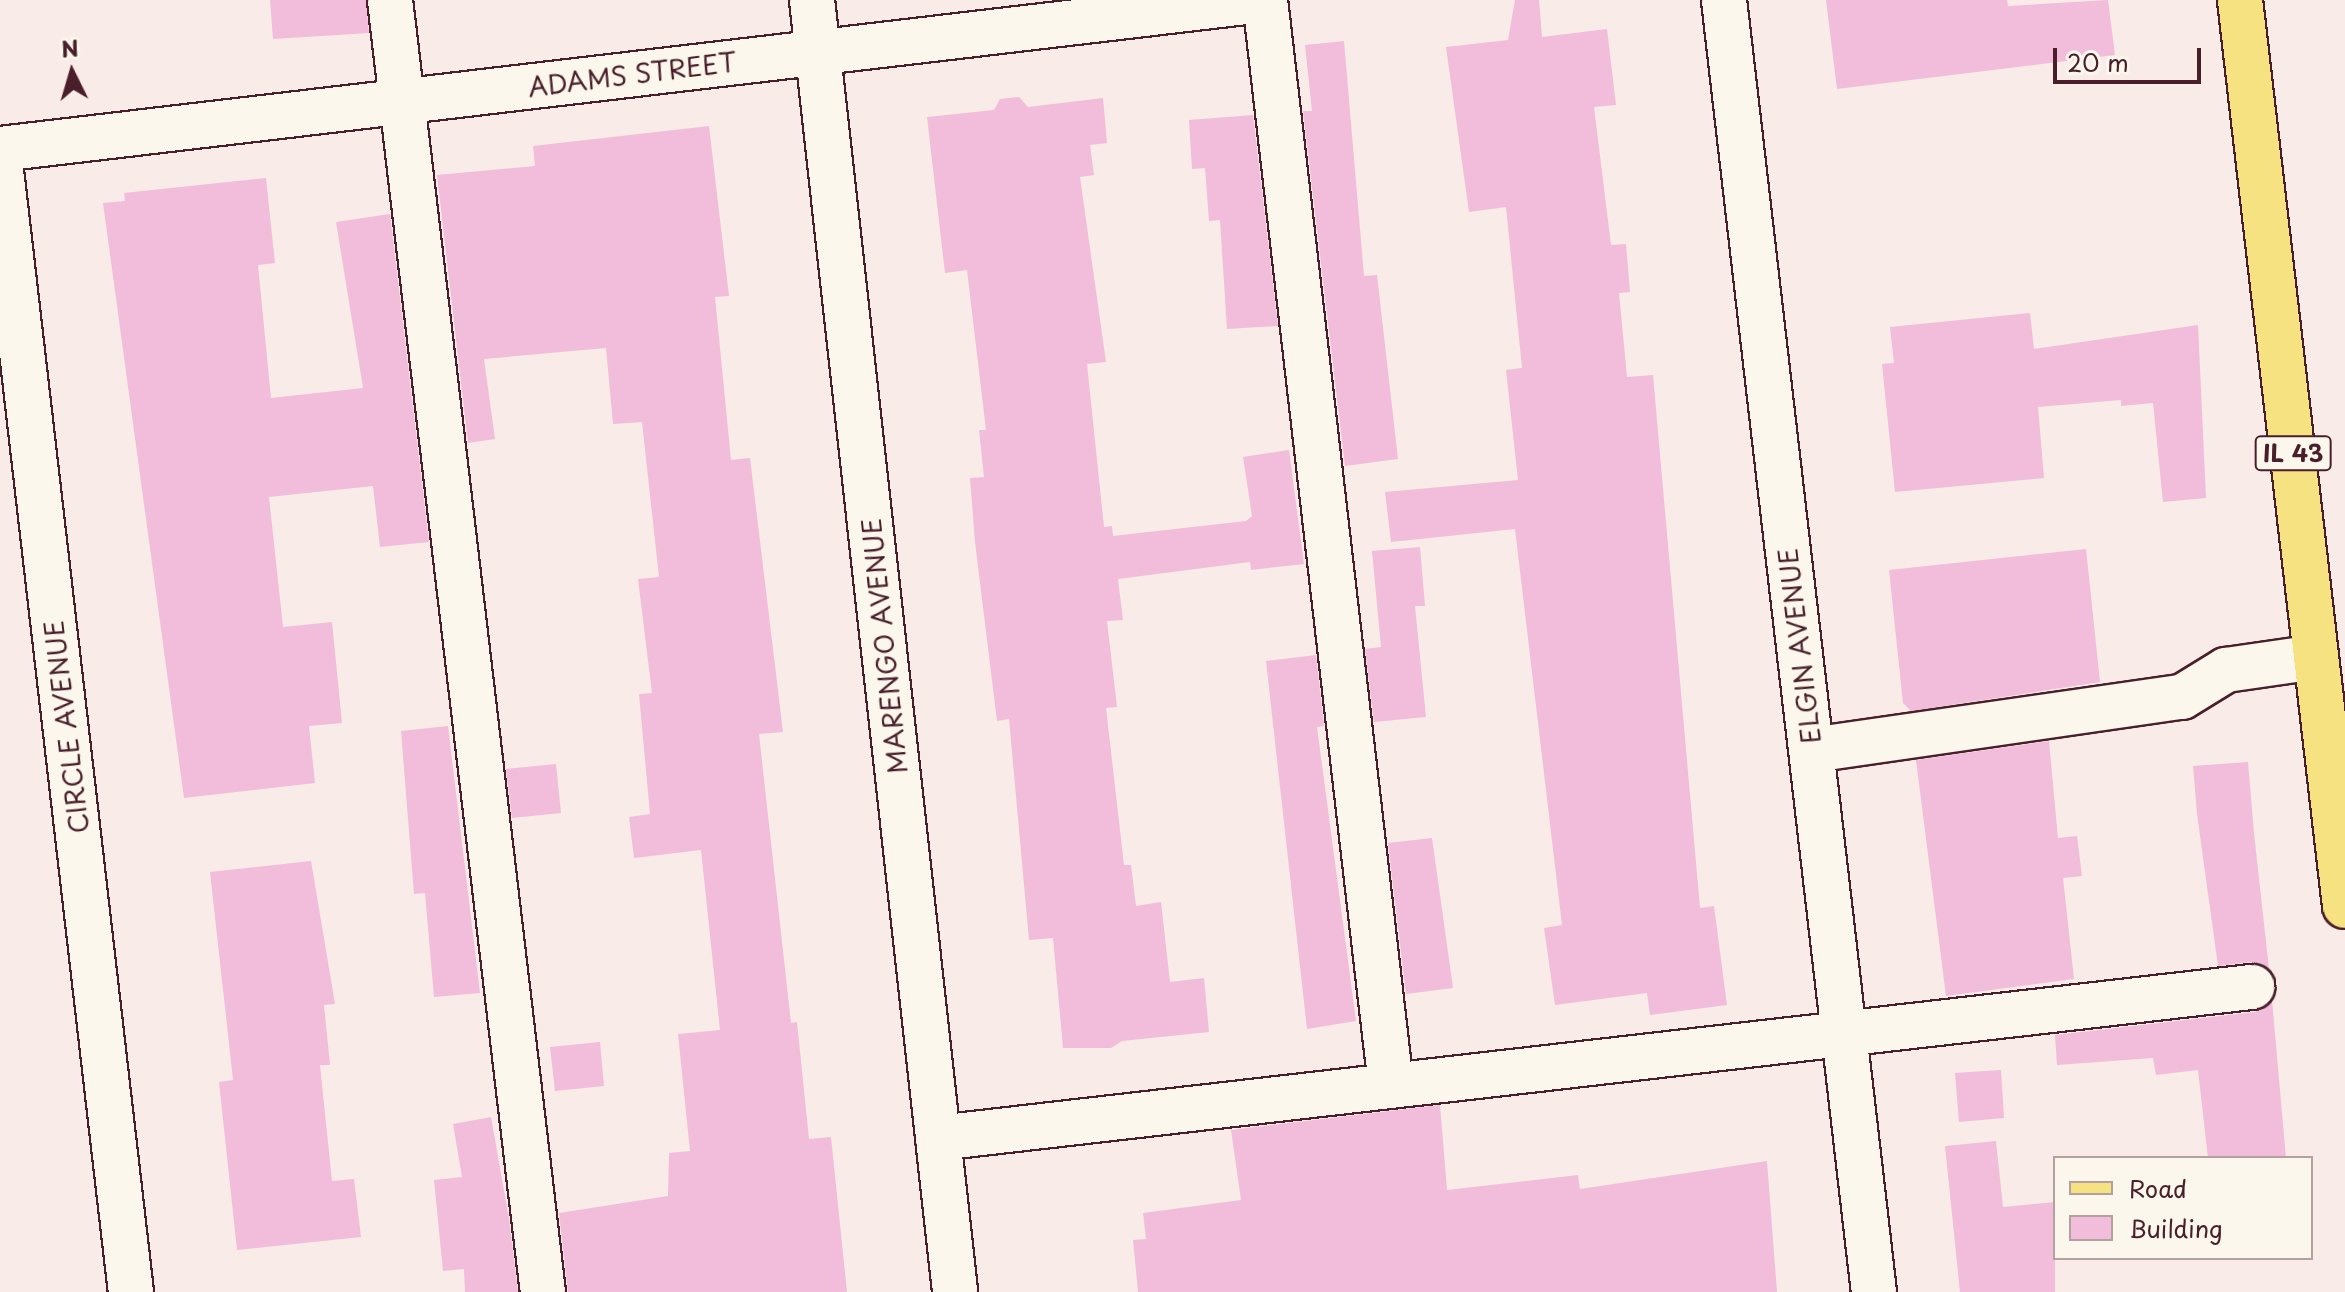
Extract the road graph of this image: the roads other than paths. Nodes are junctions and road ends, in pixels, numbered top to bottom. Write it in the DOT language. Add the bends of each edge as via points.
graph roads {
  1 [pos="390,0"];
  2 [pos="812,0"];
  3 [pos="1264,0"];
  4 [pos="1724,0"];
  5 [pos="2240,0"];
  6 [pos="818,52"];
  7 [pos="401,101"];
  8 [pos="0,149"];
  9 [pos="0,162"];
  10 [pos="2316,657"];
  11 [pos="1812,750"];
  12 [pos="2340,816"];
  13 [pos="2345,906"];
  14 [pos="2252,987"];
  15 [pos="1844,1034"];
  16 [pos="1391,1086"];
  17 [pos="938,1138"];
  18 [pos="131,1292"];
  19 [pos="543,1292"];
  20 [pos="955,1292"];
  21 [pos="1874,1292"];
  1 -- 7 [label="street"];
  2 -- 6 [label="street, MARENGO AVENUE"];
  3 -- 6 [label="street, ADAMS STREET"];
  3 -- 16 [label="street"];
  4 -- 11 [label="street, ELGIN AVENUE"];
  5 -- 10 [label="main road, IL 43"];
  6 -- 7 [label="street, ADAMS STREET"];
  6 -- 17 [label="street, MARENGO AVENUE"];
  7 -- 8 [label="street, ADAMS STREET"];
  7 -- 19 [label="street"];
  9 -- 18 [label="street, CIRCLE AVENUE"];
  10 -- 11 [label="street" via="2226,670 2182,697"];
  10 -- 12 [label="main road, IL 43"];
  11 -- 15 [label="street, ELGIN AVENUE"];
  12 -- 13 [label="main road, IL 43"];
  14 -- 15 [label="street"];
  15 -- 16 [label="street"];
  15 -- 21 [label="street, ELGIN AVENUE"];
  16 -- 17 [label="street"];
  17 -- 20 [label="street, MARENGO AVENUE"];
}
